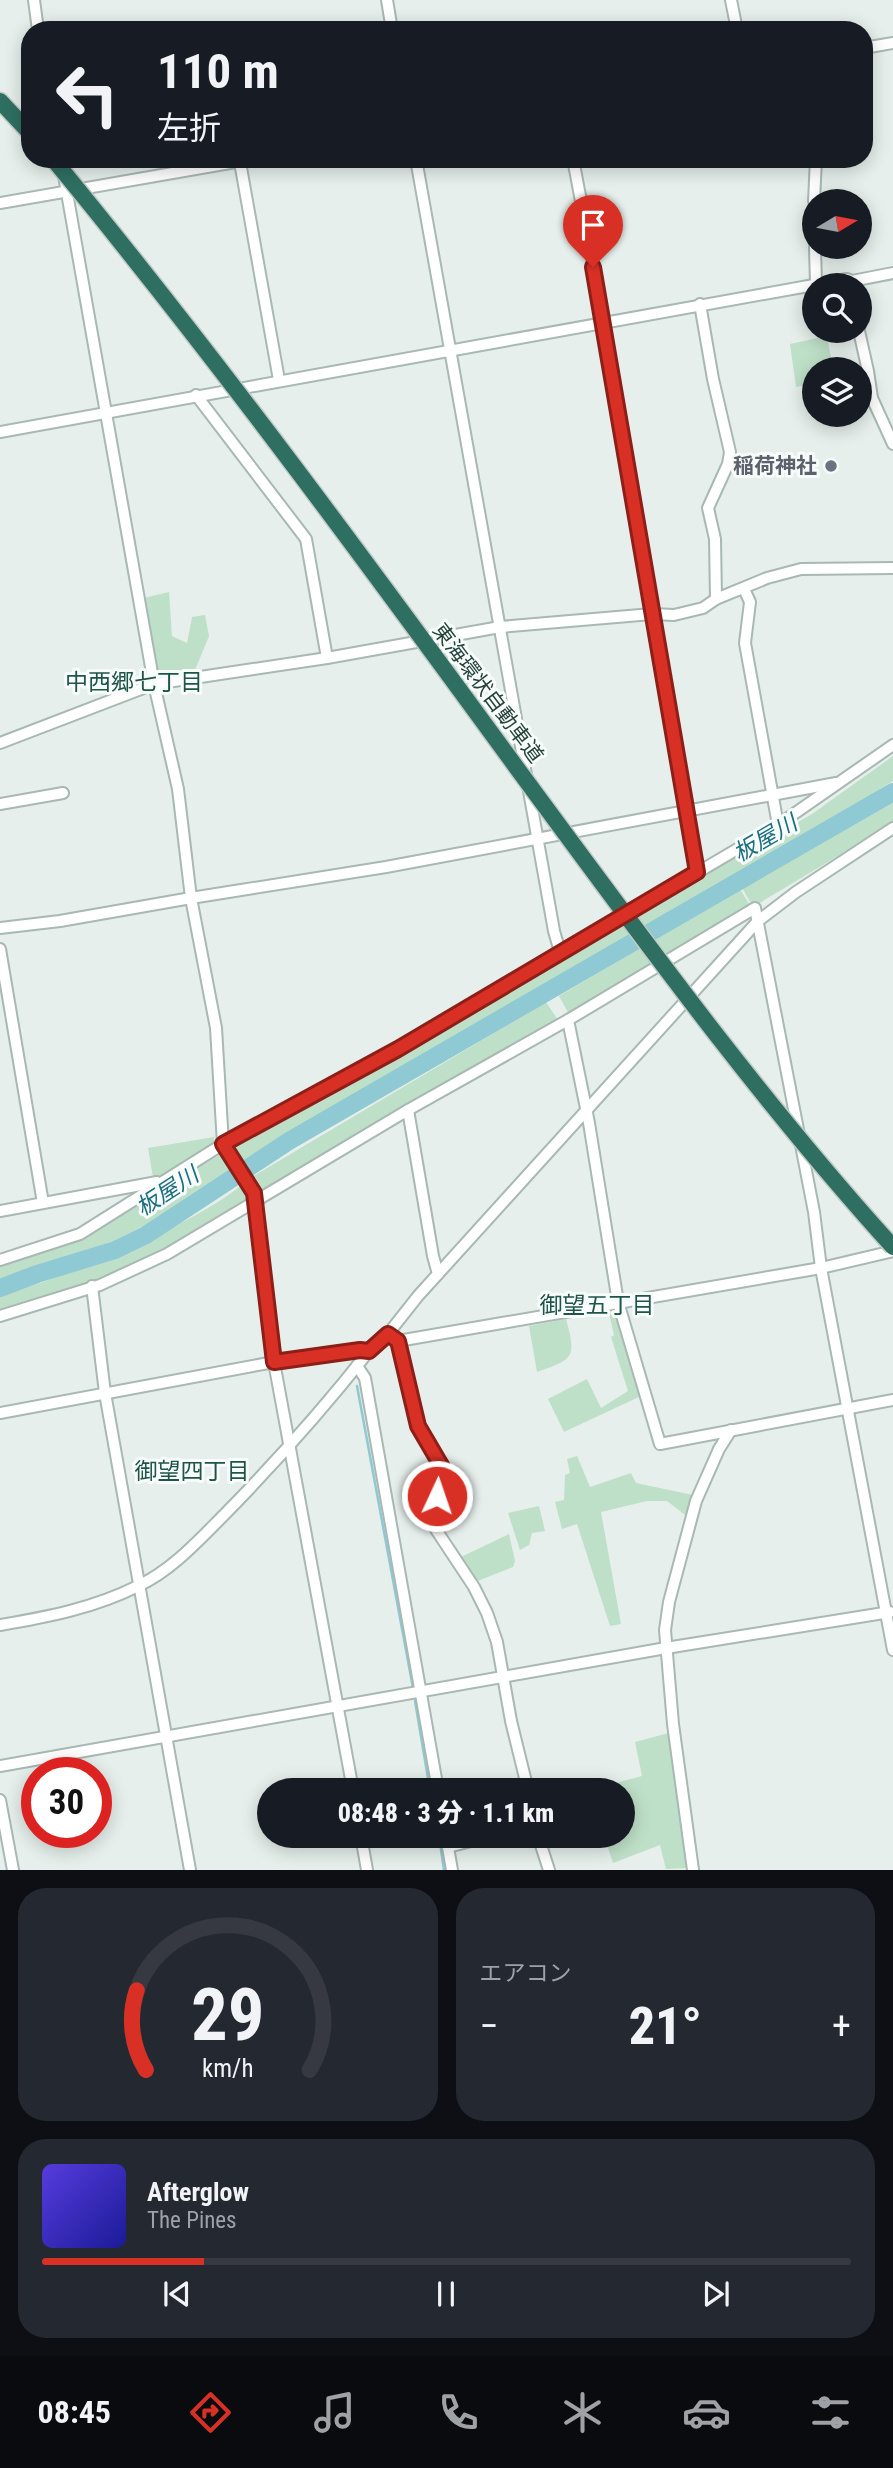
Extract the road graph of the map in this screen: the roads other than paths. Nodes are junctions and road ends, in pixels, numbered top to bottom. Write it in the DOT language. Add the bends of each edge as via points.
graph roads {
  1 [pos="34,0"];
  2 [pos="387,0"];
  3 [pos="731,0"];
  4 [pos="37,21"];
  5 [pos="390,21"];
  6 [pos="735,21"];
  7 [pos="893,43"];
  8 [pos="873,46"];
  9 [pos="0,101"];
  10 [pos="21,123"];
  11 [pos="60,168"];
  12 [pos="62,168"];
  13 [pos="204,168"];
  14 [pos="241,168"];
  15 [pos="418,168"];
  16 [pos="575,168"];
  17 [pos="816,168"];
  18 [pos="815,189"];
  19 [pos="66,191"];
  20 [pos="0,203"];
  21 [pos="893,273"];
  22 [pos="872,277"];
  23 [pos="802,286"];
  24 [pos="700,304"];
  25 [pos="603,323"];
  26 [pos="862,343"];
  27 [pos="452,351"];
  28 [pos="279,380"];
  29 [pos="196,395"];
  30 [pos="107,412"];
  31 [pos="0,432"];
  32 [pos="893,444"];
  33 [pos="893,568"];
  34 [pos="744,589"];
  35 [pos="716,599"];
  36 [pos="652,614"];
  37 [pos="500,626"];
  38 [pos="327,658"];
  39 [pos="154,684"];
  40 [pos="0,743"];
  41 [pos="893,745"];
  42 [pos="842,782"];
  43 [pos="63,793"];
  44 [pos="774,794"];
  45 [pos="0,804"];
  46 [pos="686,811"];
  47 [pos="778,825"];
  48 [pos="893,828"];
  49 [pos="539,840"];
  50 [pos="697,872"];
  51 [pos="191,898"];
  52 [pos="758,921"];
  53 [pos="0,928"];
  54 [pos="0,949"];
  55 [pos="560,952"];
  56 [pos="568,1020"];
  57 [pos="408,1110"];
  58 [pos="586,1111"];
  59 [pos="225,1147"];
  60 [pos="163,1182"];
  61 [pos="255,1197"];
  62 [pos="43,1203"];
  63 [pos="0,1211"];
  64 [pos="893,1249"];
  65 [pos="0,1259"];
  66 [pos="821,1268"];
  67 [pos="438,1274"];
  68 [pos="92,1286"];
  69 [pos="618,1302"];
  70 [pos="0,1316"];
  71 [pos="388,1334"];
  72 [pos="398,1341"];
  73 [pos="369,1351"];
  74 [pos="274,1362"];
  75 [pos="357,1366"];
  76 [pos="105,1393"];
  77 [pos="893,1400"];
  78 [pos="847,1408"];
  79 [pos="0,1413"];
  80 [pos="731,1430"];
  81 [pos="290,1443"];
  82 [pos="139,1586"];
  83 [pos="890,1613"];
  84 [pos="0,1625"];
  85 [pos="666,1648"];
  86 [pos="893,1650"];
  87 [pos="502,1678"];
  88 [pos="421,1692"];
  89 [pos="339,1707"];
  90 [pos="167,1737"];
  91 [pos="0,1766"];
  92 [pos="352,1778"];
  93 [pos="436,1778"];
  94 [pos="525,1778"];
  95 [pos="0,1800"];
  96 [pos="3,1829"];
  97 [pos="364,1848"];
  98 [pos="448,1848"];
  99 [pos="542,1848"];
  100 [pos="13,1870"];
  101 [pos="190,1870"];
  102 [pos="368,1870"];
  103 [pos="452,1870"];
  104 [pos="549,1870"];
  105 [pos="693,1870"];
  1 -- 4 [label="street"];
  2 -- 5 [label="street"];
  3 -- 6 [label="street"];
  7 -- 8 [label="street"];
  9 -- 10 [label="highway"];
  11 -- 64 [label="highway, 東海環状自動車道, bridge" via="202,345 725,1044"];
  12 -- 19 [label="street"];
  13 -- 19 [label="street"];
  14 -- 28 [label="street"];
  15 -- 27 [label="street"];
  16 -- 25 [label="street"];
  17 -- 18 [label="street"];
  19 -- 20 [label="street"];
  19 -- 30 [label="street"];
  21 -- 22 [label="street"];
  23 -- 24 [label="street"];
  24 -- 25 [label="street"];
  24 -- 35 [label="street" via="730,452 708,508 715,539"];
  25 -- 27 [label="street"];
  25 -- 36 [label="street"];
  26 -- 32 [label="street" via="872,398"];
  27 -- 28 [label="street"];
  27 -- 37 [label="street"];
  28 -- 29 [label="street"];
  29 -- 30 [label="street"];
  29 -- 38 [label="street" via="306,539"];
  30 -- 31 [label="street"];
  30 -- 39 [label="street"];
  33 -- 34 [label="street" via="801,569"];
  34 -- 35 [label="street"];
  34 -- 44 [label="street" via="750,601 745,643"];
  35 -- 36 [label="street" via="703,608 674,615"];
  36 -- 37 [label="street"];
  36 -- 46 [label="street"];
  37 -- 38 [label="street"];
  37 -- 49 [label="street"];
  38 -- 39 [label="street"];
  39 -- 40 [label="street"];
  39 -- 51 [label="street" via="178,789"];
  41 -- 42 [label="street"];
  42 -- 44 [label="street"];
  42 -- 47 [label="street"];
  43 -- 45 [label="street"];
  44 -- 46 [label="street"];
  44 -- 47 [label="street"];
  46 -- 49 [label="street"];
  46 -- 50 [label="street"];
  47 -- 50 [label="street"];
  48 -- 52 [label="street"];
  49 -- 51 [label="street"];
  49 -- 55 [label="street"];
  50 -- 55 [label="street"];
  51 -- 53 [label="street"];
  51 -- 59 [label="street" via="216,1028"];
  52 -- 56 [label="street" via="755,908"];
  52 -- 58 [label="street"];
  52 -- 66 [label="street"];
  54 -- 62 [label="street"];
  55 -- 59 [label="street"];
  56 -- 57 [label="street"];
  56 -- 58 [label="street"];
  57 -- 61 [label="street"];
  57 -- 67 [label="street"];
  58 -- 67 [label="street"];
  58 -- 69 [label="street"];
  59 -- 60 [label="street"];
  59 -- 61 [label="street"];
  60 -- 62 [label="street"];
  60 -- 65 [label="street" via="80,1234"];
  61 -- 68 [label="street" via="167,1254"];
  61 -- 74 [label="street"];
  62 -- 63 [label="street"];
  64 -- 66 [label="street"];
  66 -- 69 [label="street"];
  66 -- 78 [label="street"];
  67 -- 71 [label="street"];
  68 -- 70 [label="street"];
  68 -- 76 [label="street"];
  69 -- 72 [label="street"];
  69 -- 80 [label="street" via="660,1444"];
  71 -- 72 [label="street"];
  71 -- 73 [label="street"];
  72 -- 87 [label="street" via="418,1426 442,1467 433,1525 487,1612"];
  73 -- 74 [label="street"];
  73 -- 75 [label="street"];
  74 -- 76 [label="street"];
  74 -- 81 [label="street"];
  75 -- 81 [label="street"];
  75 -- 88 [label="street" via="365,1378"];
  76 -- 79 [label="street"];
  76 -- 82 [label="street"];
  77 -- 78 [label="street"];
  78 -- 80 [label="street"];
  78 -- 83 [label="street"];
  80 -- 85 [label="street" via="696,1501 669,1602"];
  81 -- 82 [label="street" via="197,1542"];
  81 -- 89 [label="street"];
  82 -- 84 [label="street" via="59,1615"];
  82 -- 90 [label="street"];
  83 -- 85 [label="street"];
  83 -- 86 [label="street"];
  85 -- 87 [label="street"];
  85 -- 105 [label="street"];
  87 -- 88 [label="street"];
  87 -- 94 [label="street"];
  88 -- 89 [label="street"];
  88 -- 93 [label="street"];
  89 -- 90 [label="street"];
  89 -- 92 [label="street"];
  90 -- 91 [label="street"];
  90 -- 101 [label="street"];
  95 -- 96 [label="street"];
  96 -- 100 [label="street"];
  97 -- 102 [label="street"];
  98 -- 103 [label="street"];
  99 -- 104 [label="street"];
}
